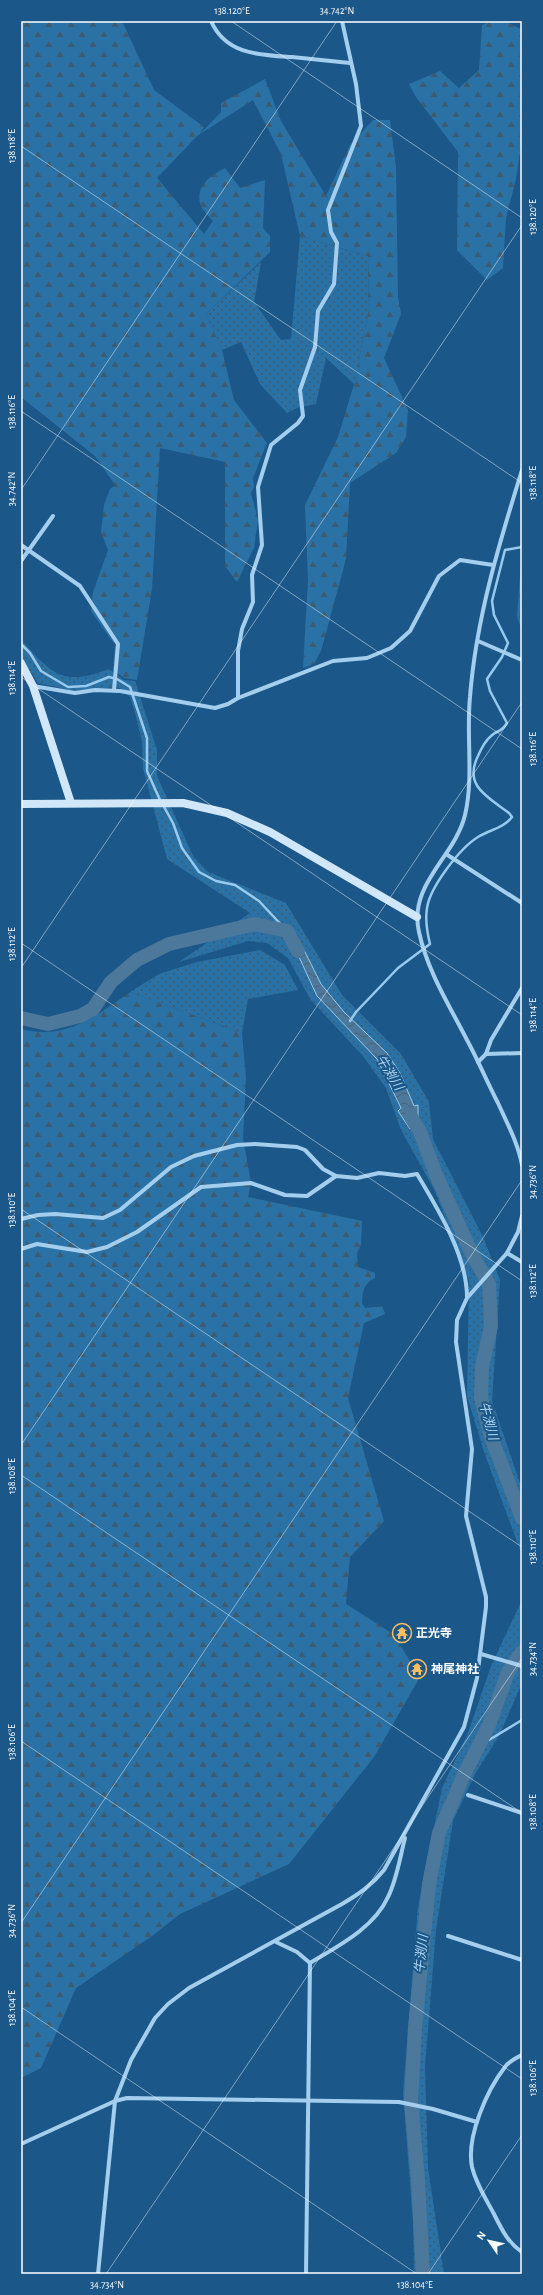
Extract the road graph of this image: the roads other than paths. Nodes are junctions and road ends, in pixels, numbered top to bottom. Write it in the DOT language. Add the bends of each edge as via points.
graph roads {
  1 [pos="211,21"];
  2 [pos="342,21"];
  3 [pos="350,63"];
  4 [pos="522,470"];
  5 [pos="53,516"];
  6 [pos="21,545"];
  7 [pos="28,550"];
  8 [pos="21,561"];
  9 [pos="493,564"];
  10 [pos="478,642"];
  11 [pos="522,660"];
  12 [pos="21,663"];
  13 [pos="34,686"];
  14 [pos="114,690"];
  15 [pos="238,698"];
  16 [pos="71,803"];
  17 [pos="21,804"];
  18 [pos="446,854"];
  19 [pos="522,903"];
  20 [pos="417,917"];
  21 [pos="521,991"];
  22 [pos="522,1053"];
  23 [pos="486,1054"];
  24 [pos="478,1062"];
  25 [pos="522,1165"];
  26 [pos="336,1176"];
  27 [pos="522,1216"];
  28 [pos="21,1219"];
  29 [pos="21,1249"];
  30 [pos="507,1252"];
  31 [pos="522,1262"];
  32 [pos="467,1298"];
  33 [pos="481,1654"];
  34 [pos="522,1666"];
  35 [pos="468,1795"];
  36 [pos="522,1813"];
  37 [pos="406,1832"];
  38 [pos="448,1936"];
  39 [pos="276,1942"];
  40 [pos="522,1960"];
  41 [pos="310,1963"];
  42 [pos="522,2055"];
  43 [pos="115,2101"];
  44 [pos="308,2101"];
  45 [pos="477,2122"];
  46 [pos="21,2144"];
  47 [pos="522,2252"];
  48 [pos="98,2274"];
  49 [pos="306,2274"];
  1 -- 3 [label="street" via="220,36 245,52"];
  2 -- 3 [label="street"];
  3 -- 15 [label="street" via="361,110 361,126 328,210 331,232 337,243 334,284 318,311 315,347 300,390 303,416 271,445 258,487 262,545 252,575 252,602 242,629 238,651"];
  4 -- 9 [label="street"];
  5 -- 7 [label="street"];
  6 -- 7 [label="street"];
  7 -- 8 [label="street"];
  7 -- 14 [label="street" via="80,586 118,644"];
  9 -- 10 [label="street"];
  9 -- 15 [label="street" via="460,560 439,576 410,631 391,648 368,658 333,661"];
  10 -- 11 [label="street"];
  10 -- 18 [label="street" via="470,696 465,813"];
  12 -- 13 [label="street"];
  13 -- 14 [label="street" via="76,693"];
  13 -- 16 [label="street"];
  14 -- 15 [label="street" via="215,708"];
  16 -- 17 [label="street"];
  16 -- 20 [label="street" via="183,803 227,814 270,832"];
  18 -- 19 [label="street"];
  18 -- 20 [label="street" via="427,880 420,897"];
  20 -- 24 [label="street" via="426,956 454,1018"];
  21 -- 23 [label="street" via="491,1040"];
  22 -- 23 [label="street"];
  23 -- 24 [label="street"];
  24 -- 25 [label="street" via="520,1151"];
  26 -- 28 [label="street" via="323,1169 305,1150 297,1147 255,1144 236,1146 194,1156 171,1167 120,1210 103,1218 55,1214"];
  26 -- 29 [label="street" via="306,1196 285,1195 251,1183 201,1187 137,1232 107,1247 87,1252 37,1244"];
  26 -- 32 [label="street" via="357,1178 379,1174 417,1174 460,1258"];
  27 -- 30 [label="street" via="518,1232"];
  30 -- 31 [label="street"];
  30 -- 32 [label="street"];
  32 -- 33 [label="street" via="457,1320 456,1342 472,1449 466,1516 486,1597"];
  33 -- 34 [label="street"];
  33 -- 37 [label="street" via="464,1727"];
  35 -- 36 [label="street"];
  37 -- 39 [label="street" via="384,1870 364,1892"];
  37 -- 41 [label="street" via="394,1881 383,1906 365,1927"];
  38 -- 40 [label="street"];
  39 -- 41 [label="street" via="297,1952"];
  39 -- 43 [label="street" via="189,1988 168,2004 155,2018 131,2060"];
  41 -- 44 [label="street"];
  42 -- 45 [label="street" via="505,2067 490,2092"];
  43 -- 44 [label="street" via="127,2098"];
  43 -- 46 [label="street"];
  43 -- 48 [label="street"];
  44 -- 45 [label="street" via="403,2103"];
  44 -- 49 [label="street"];
  45 -- 47 [label="street" via="472,2157 477,2181 513,2246"];
}
